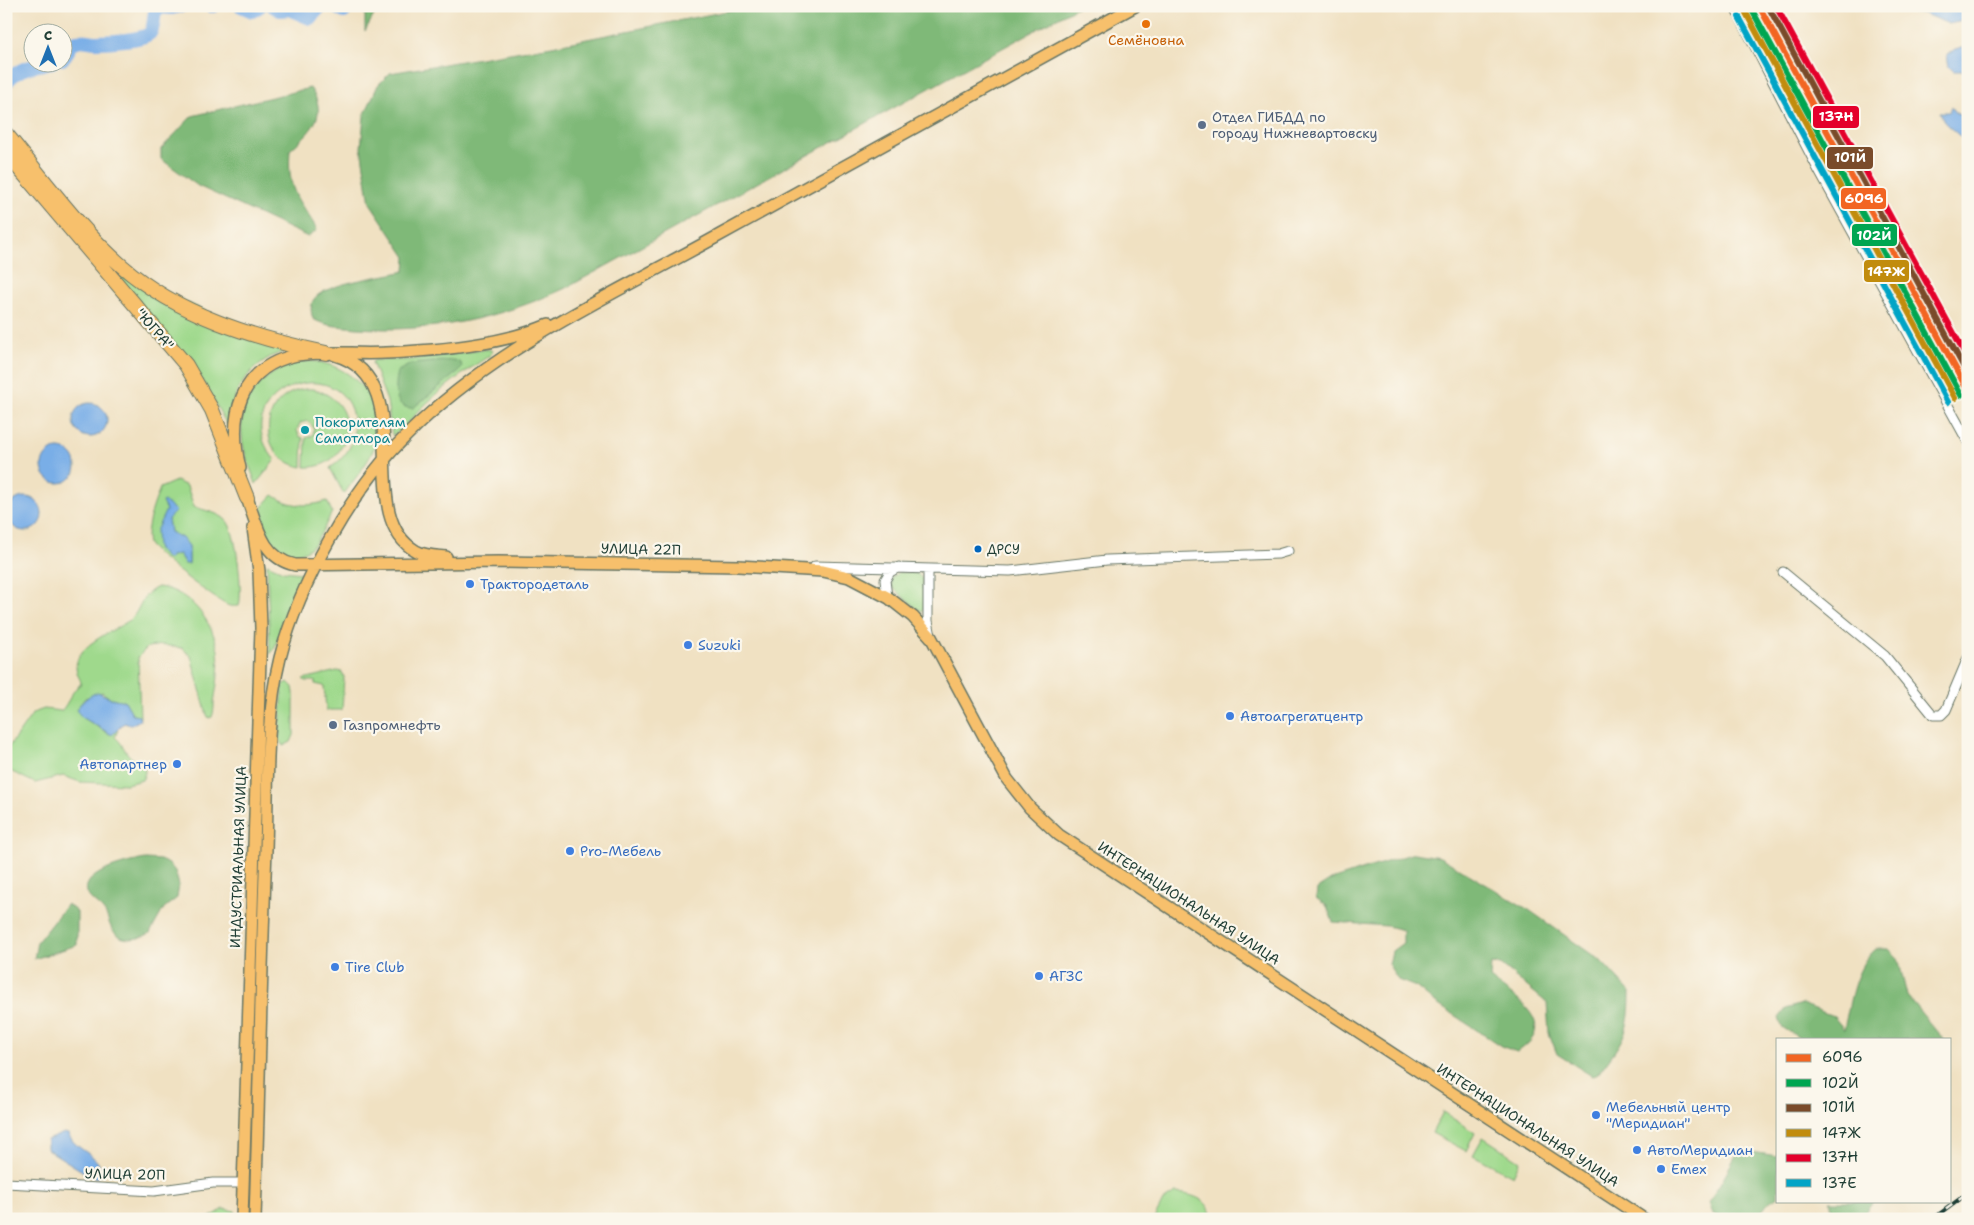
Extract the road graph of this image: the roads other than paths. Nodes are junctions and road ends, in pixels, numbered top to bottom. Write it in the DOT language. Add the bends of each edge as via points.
graph roads {
  1 [pos="1135,6"];
  2 [pos="1734,6"];
  3 [pos="6,134"];
  4 [pos="6,153"];
  5 [pos="593,304"];
  6 [pos="326,353"];
  7 [pos="1968,442"];
  8 [pos="385,458"];
  9 [pos="247,498"];
  10 [pos="1288,551"];
  11 [pos="498,562"];
  12 [pos="317,565"];
  13 [pos="783,567"];
  14 [pos="899,567"];
  15 [pos="928,569"];
  16 [pos="1783,572"];
  17 [pos="887,597"];
  18 [pos="928,611"];
  19 [pos="910,615"];
  20 [pos="931,637"];
  21 [pos="1968,658"];
  22 [pos="6,1183"];
  23 [pos="243,1183"];
  24 [pos="242,1219"];
  25 [pos="255,1219"];
  26 [pos="1644,1219"];
  1 -- 5 [label="main road"];
  2 -- 7 [label="street" via="1818,169"];
  3 -- 6 [label="highway, \"ЮГРА\"" via="108,252 148,286 212,320 268,339"];
  4 -- 9 [label="highway, \"ЮГРА\"" via="186,365 212,410"];
  5 -- 6 [label="main road" via="546,326 483,343 418,351"];
  5 -- 8 [label="main road, ИНДУСТРИАЛЬНАЯ УЛИЦА" via="460,388"];
  6 -- 8 [label="main road, УЛИЦА 22П" via="352,363 372,386 382,417"];
  6 -- 9 [label="main road" via="298,355 280,361 250,383 235,419 234,436"];
  8 -- 11 [label="main road, УЛИЦА 22П" via="388,510 406,543 423,554"];
  8 -- 12 [label="main road, ИНДУСТРИАЛЬНАЯ УЛИЦА" via="350,508"];
  9 -- 12 [label="main road, УЛИЦА 22П" via="269,552 287,563"];
  9 -- 23 [label="main road, ИНДУСТРИАЛЬНАЯ УЛИЦА" via="259,570 261,628"];
  10 -- 15 [label="street" via="1108,560 1010,571"];
  11 -- 12 [label="main road, УЛИЦА 22П"];
  11 -- 13 [label="main road, УЛИЦА 22П"];
  12 -- 25 [label="main road, ИНДУСТРИАЛЬНАЯ УЛИЦА" via="285,641 273,697"];
  13 -- 14 [label="street"];
  13 -- 17 [label="main road, ИНТЕРНАЦИОНАЛЬНАЯ УЛИЦА" via="837,573"];
  14 -- 15 [label="street"];
  14 -- 17 [label="street" via="885,580"];
  15 -- 18 [label="street"];
  16 -- 21 [label="street" via="1885,656 1933,715 1941,715 1946,710"];
  17 -- 19 [label="main road, ИНТЕРНАЦИОНАЛЬНАЯ УЛИЦА"];
  18 -- 19 [label="street" via="922,617"];
  18 -- 20 [label="street"];
  19 -- 20 [label="main road, ИНТЕРНАЦИОНАЛЬНАЯ УЛИЦА"];
  20 -- 26 [label="main road, ИНТЕРНАЦИОНАЛЬНАЯ УЛИЦА" via="1007,779 1030,808 1059,835"];
  22 -- 23 [label="street, УЛИЦА 20П" via="154,1191 212,1183"];
  23 -- 24 [label="main road, ИНДУСТРИАЛЬНАЯ УЛИЦА"];
}
